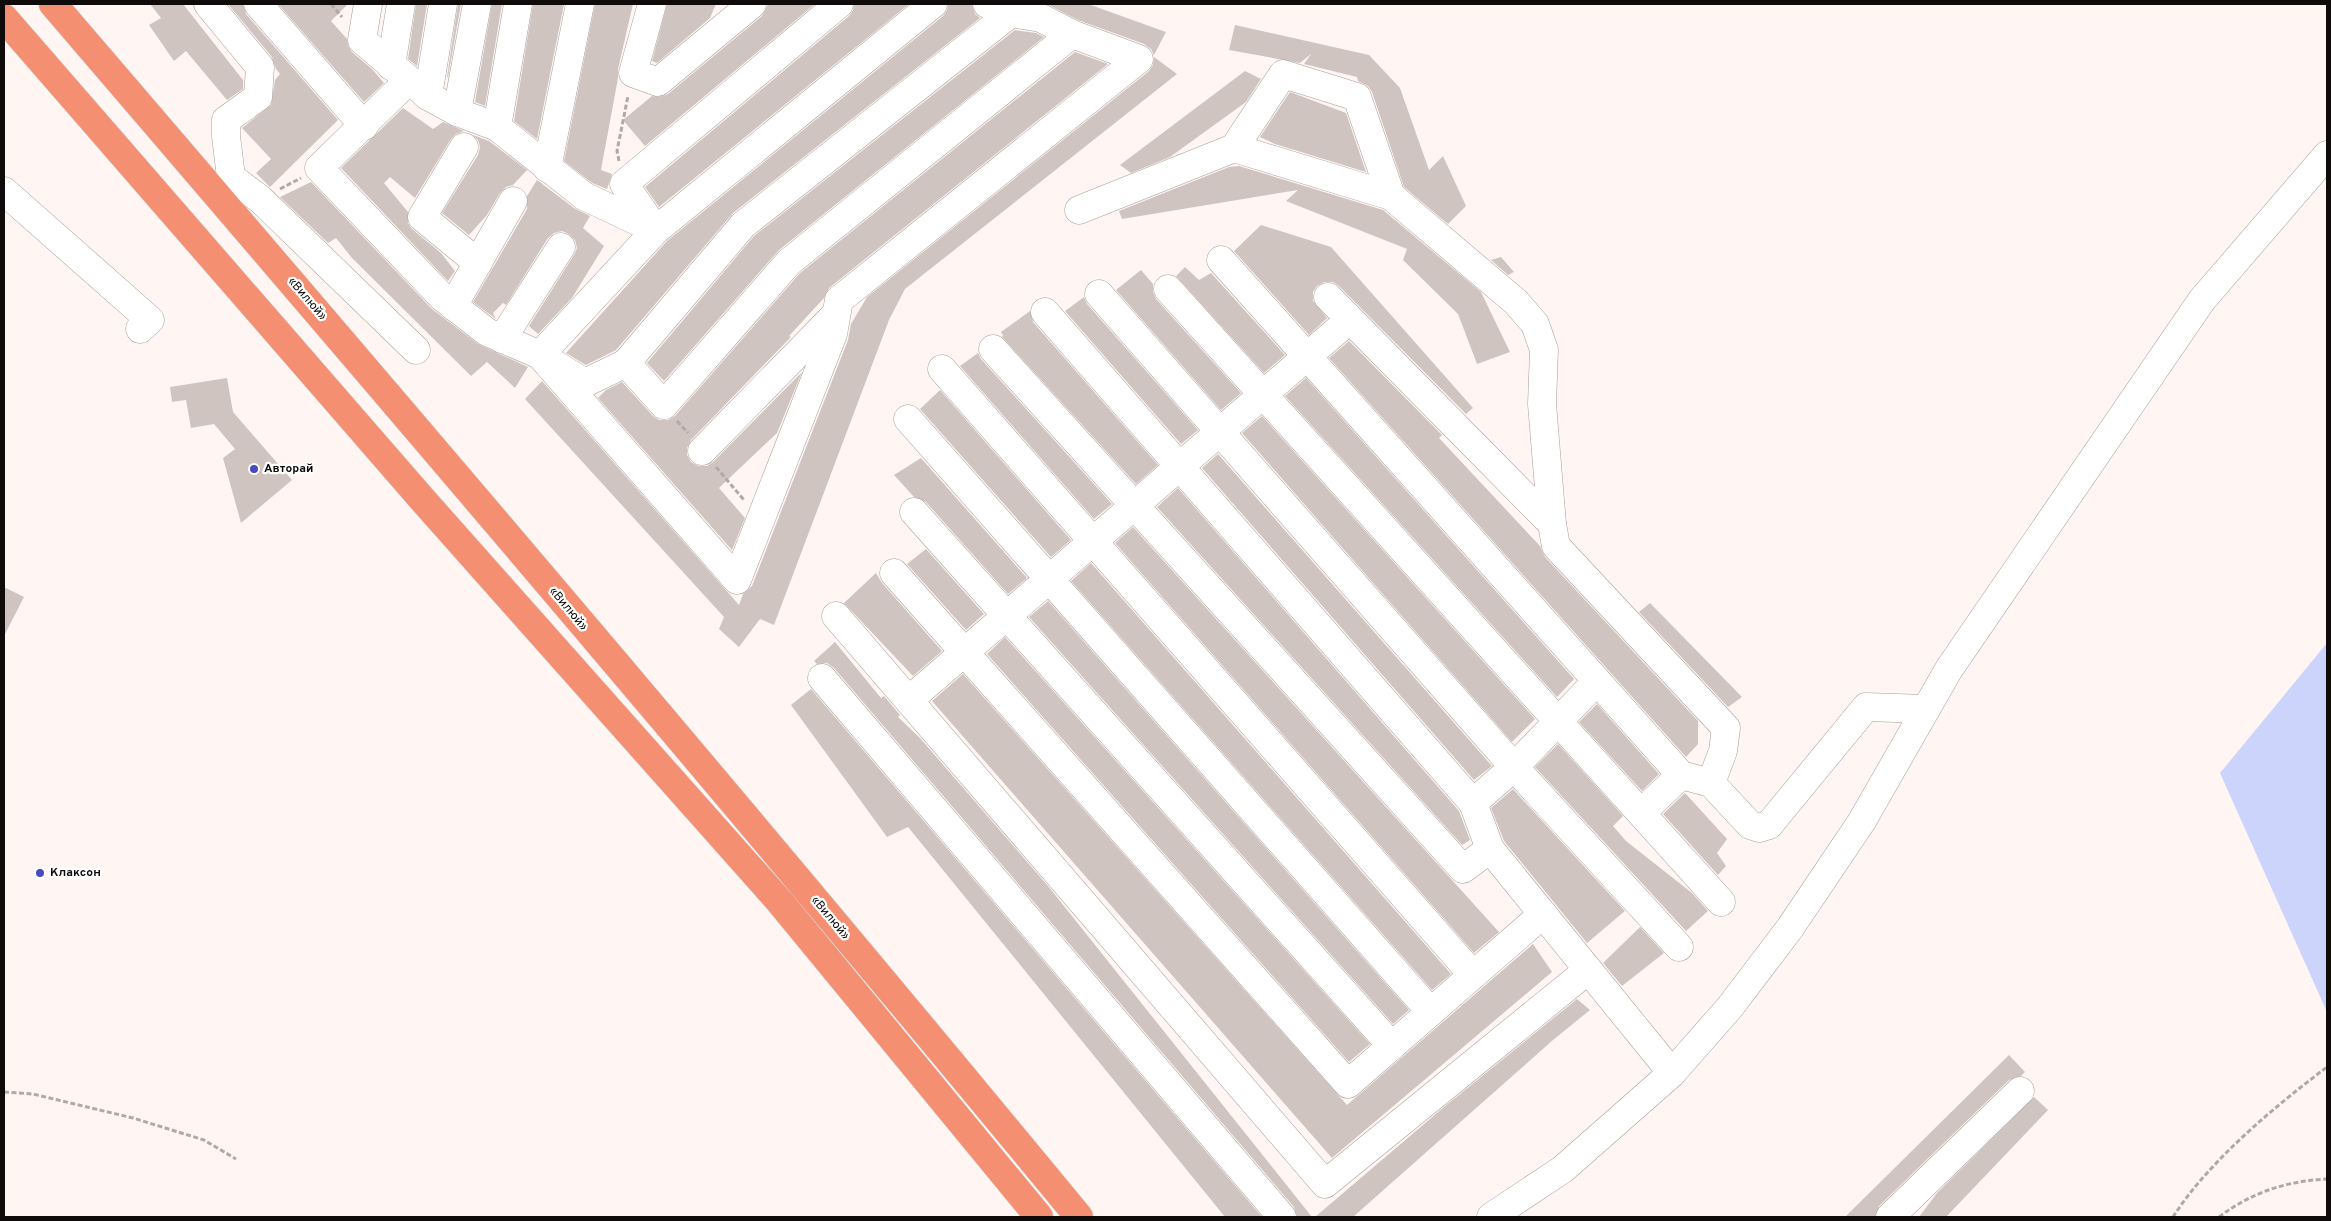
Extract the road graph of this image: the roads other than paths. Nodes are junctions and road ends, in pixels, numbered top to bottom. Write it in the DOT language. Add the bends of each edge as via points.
graph roads {
  1 [pos="53,4"];
  2 [pos="208,4"];
  3 [pos="258,4"];
  4 [pos="368,4"];
  5 [pos="401,4"];
  6 [pos="442,4"];
  7 [pos="477,4"];
  8 [pos="518,4"];
  9 [pos="580,4"];
  10 [pos="652,4"];
  11 [pos="752,4"];
  12 [pos="839,4"];
  13 [pos="933,4"];
  14 [pos="999,9"];
  15 [pos="4,18"];
  16 [pos="1072,34"];
  17 [pos="409,81"];
  18 [pos="457,112"];
  19 [pos="364,126"];
  20 [pos="497,127"];
  21 [pos="464,147"];
  22 [pos="1234,148"];
  23 [pos="2327,155"];
  24 [pos="547,168"];
  25 [pos="223,184"];
  26 [pos="4,191"];
  27 [pos="1391,196"];
  28 [pos="514,201"];
  29 [pos="1079,210"];
  30 [pos="656,230"];
  31 [pos="561,247"];
  32 [pos="1221,260"];
  33 [pos="478,263"];
  34 [pos="1168,289"];
  35 [pos="1099,294"];
  36 [pos="1328,297"];
  37 [pos="453,306"];
  38 [pos="1045,312"];
  39 [pos="837,313"];
  40 [pos="140,328"];
  41 [pos="1340,328"];
  42 [pos="502,339"];
  43 [pos="993,349"];
  44 [pos="416,350"];
  45 [pos="540,355"];
  46 [pos="1307,356"];
  47 [pos="626,362"];
  48 [pos="942,369"];
  49 [pos="1263,394"];
  50 [pos="908,418"];
  51 [pos="1220,432"];
  52 [pos="702,450"];
  53 [pos="1180,466"];
  54 [pos="1134,505"];
  55 [pos="914,512"];
  56 [pos="1552,524"];
  57 [pos="1093,541"];
  58 [pos="894,573"];
  59 [pos="1049,579"];
  60 [pos="836,616"];
  61 [pos="1007,616"];
  62 [pos="964,652"];
  63 [pos="822,678"];
  64 [pos="1597,681"];
  65 [pos="909,700"];
  66 [pos="1926,709"];
  67 [pos="1558,721"];
  68 [pos="1514,767"];
  69 [pos="1681,775"];
  70 [pos="1711,783"];
  71 [pos="1473,803"];
  72 [pos="1641,813"];
  73 [pos="1490,849"];
  74 [pos="1721,902"];
  75 [pos="1543,914"];
  76 [pos="1678,947"];
  77 [pos="1588,970"];
  78 [pos="1473,975"];
  79 [pos="1431,1012"];
  80 [pos="1392,1046"];
  81 [pos="1672,1073"];
  82 [pos="2020,1091"];
  83 [pos="1896,1213"];
  84 [pos="1039,1217"];
  85 [pos="1079,1217"];
  86 [pos="1282,1217"];
  87 [pos="1491,1217"];
  1 -- 25 [label="highway, «Вилюй»"];
  2 -- 25 [label="street" via="260,67 258,96 226,120"];
  3 -- 19 [label="street"];
  4 -- 17 [label="street" via="362,40"];
  5 -- 17 [label="street"];
  6 -- 17 [label="street"];
  7 -- 18 [label="street"];
  8 -- 20 [label="street"];
  9 -- 24 [label="street"];
  10 -- 11 [label="street" via="633,73 658,82"];
  12 -- 30 [label="street" via="624,184"];
  13 -- 30 [label="street"];
  14 -- 16 [label="street" via="1041,18"];
  14 -- 47 [label="street" via="743,225"];
  15 -- 84 [label="highway" via="422,499 780,902"];
  16 -- 39 [label="street" via="1139,59 839,300"];
  16 -- 47 [label="street" via="789,262 664,405"];
  17 -- 18 [label="street"];
  17 -- 19 [label="street"];
  18 -- 20 [label="street"];
  19 -- 37 [label="street" via="319,168"];
  20 -- 24 [label="street"];
  21 -- 33 [label="street" via="422,217"];
  22 -- 27 [label="street"];
  22 -- 27 [label="street" via="1283,74 1357,97"];
  22 -- 29 [label="street"];
  23 -- 66 [label="street" via="2202,300 1949,669"];
  24 -- 30 [label="street" via="584,196"];
  25 -- 44 [label="street" via="260,200"];
  25 -- 85 [label="highway, «Вилюй»"];
  26 -- 40 [label="street" via="150,320"];
  27 -- 56 [label="street" via="1516,302 1535,324 1544,350 1542,404"];
  28 -- 33 [label="street"];
  30 -- 45 [label="street"];
  31 -- 42 [label="street"];
  32 -- 46 [label="street"];
  33 -- 37 [label="street"];
  34 -- 49 [label="street"];
  35 -- 51 [label="street"];
  36 -- 56 [label="street"];
  37 -- 42 [label="street" via="487,332"];
  38 -- 53 [label="street"];
  39 -- 45 [label="street" via="833,334 737,580"];
  39 -- 52 [label="street"];
  41 -- 46 [label="street"];
  42 -- 45 [label="street"];
  43 -- 54 [label="street"];
  45 -- 47 [label="street" via="585,383"];
  46 -- 49 [label="street"];
  46 -- 64 [label="street"];
  48 -- 57 [label="street"];
  49 -- 51 [label="street"];
  49 -- 67 [label="street"];
  50 -- 59 [label="street"];
  51 -- 53 [label="street"];
  51 -- 68 [label="street"];
  53 -- 54 [label="street"];
  53 -- 71 [label="street"];
  54 -- 57 [label="street"];
  54 -- 73 [label="street" via="1463,869"];
  55 -- 61 [label="street"];
  56 -- 70 [label="street" via="1556,546 1726,728 1723,751"];
  57 -- 59 [label="street"];
  57 -- 78 [label="street"];
  58 -- 62 [label="street"];
  59 -- 61 [label="street"];
  59 -- 79 [label="street"];
  60 -- 65 [label="street"];
  61 -- 62 [label="street"];
  61 -- 80 [label="street"];
  62 -- 65 [label="street"];
  62 -- 80 [label="street" via="1348,1084"];
  63 -- 86 [label="street"];
  64 -- 67 [label="street"];
  64 -- 69 [label="street"];
  65 -- 77 [label="street" via="1325,1184"];
  66 -- 70 [label="street" via="1866,707 1769,825 1759,828 1750,825"];
  66 -- 81 [label="street" via="1862,821 1790,928 1730,1007"];
  67 -- 68 [label="street"];
  67 -- 72 [label="street"];
  68 -- 71 [label="street"];
  68 -- 76 [label="street"];
  69 -- 70 [label="street"];
  69 -- 72 [label="street"];
  71 -- 73 [label="street"];
  72 -- 74 [label="street"];
  73 -- 75 [label="street"];
  75 -- 77 [label="street"];
  75 -- 78 [label="street"];
  77 -- 81 [label="street"];
  78 -- 79 [label="street"];
  79 -- 80 [label="street"];
  81 -- 87 [label="street" via="1563,1169"];
  82 -- 83 [label="street"];
}
